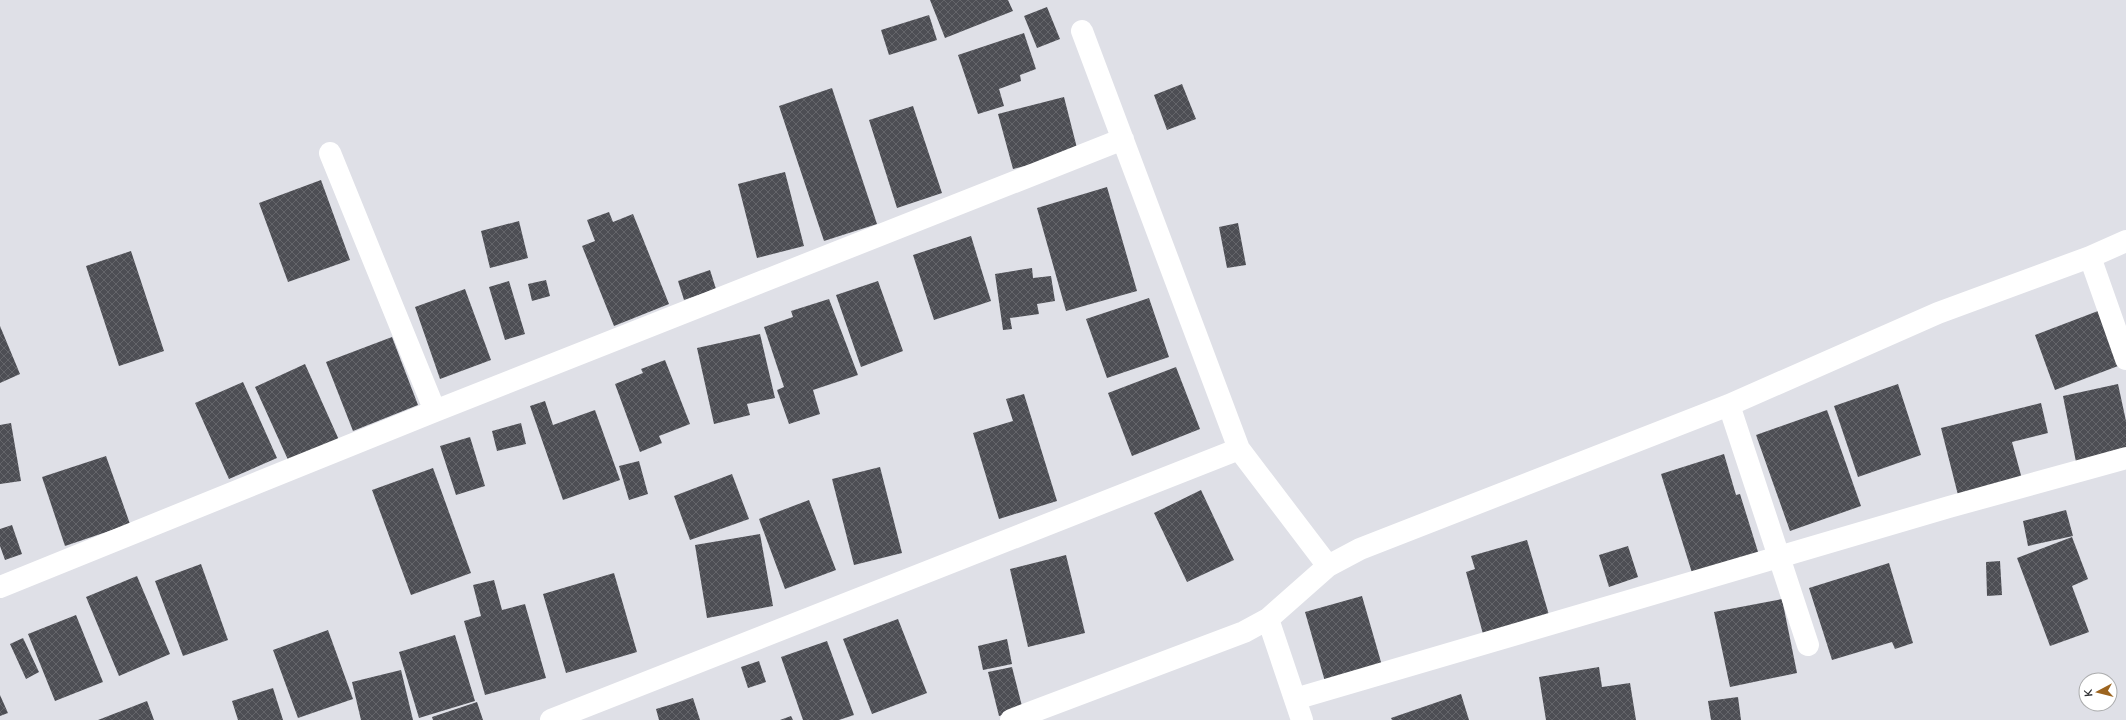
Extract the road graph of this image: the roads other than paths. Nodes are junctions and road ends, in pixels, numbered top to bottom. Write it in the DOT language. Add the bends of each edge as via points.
graph roads {
  1 [pos="1082,31"];
  2 [pos="1123,139"];
  3 [pos="330,153"];
  4 [pos="2126,242"];
  5 [pos="2090,257"];
  6 [pos="2126,359"];
  7 [pos="1729,405"];
  8 [pos="435,412"];
  9 [pos="1239,449"];
  10 [pos="2126,458"];
  11 [pos="1778,557"];
  12 [pos="1328,566"];
  13 [pos="0,587"];
  14 [pos="1268,619"];
  15 [pos="1808,645"];
  16 [pos="1295,699"];
  17 [pos="551,720"];
  18 [pos="1011,720"];
  19 [pos="1302,720"];
  1 -- 2 [label="street"];
  2 -- 8 [label="street"];
  2 -- 9 [label="street"];
  3 -- 8 [label="street"];
  4 -- 5 [label="street"];
  5 -- 6 [label="street"];
  5 -- 7 [label="street" via="1938,313"];
  7 -- 11 [label="street"];
  7 -- 12 [label="street" via="1360,549"];
  8 -- 13 [label="street"];
  9 -- 12 [label="street"];
  9 -- 17 [label="street"];
  10 -- 11 [label="street"];
  11 -- 15 [label="street"];
  11 -- 16 [label="street"];
  12 -- 14 [label="street"];
  14 -- 16 [label="street"];
  14 -- 18 [label="street" via="1244,632"];
  16 -- 19 [label="street"];
}
